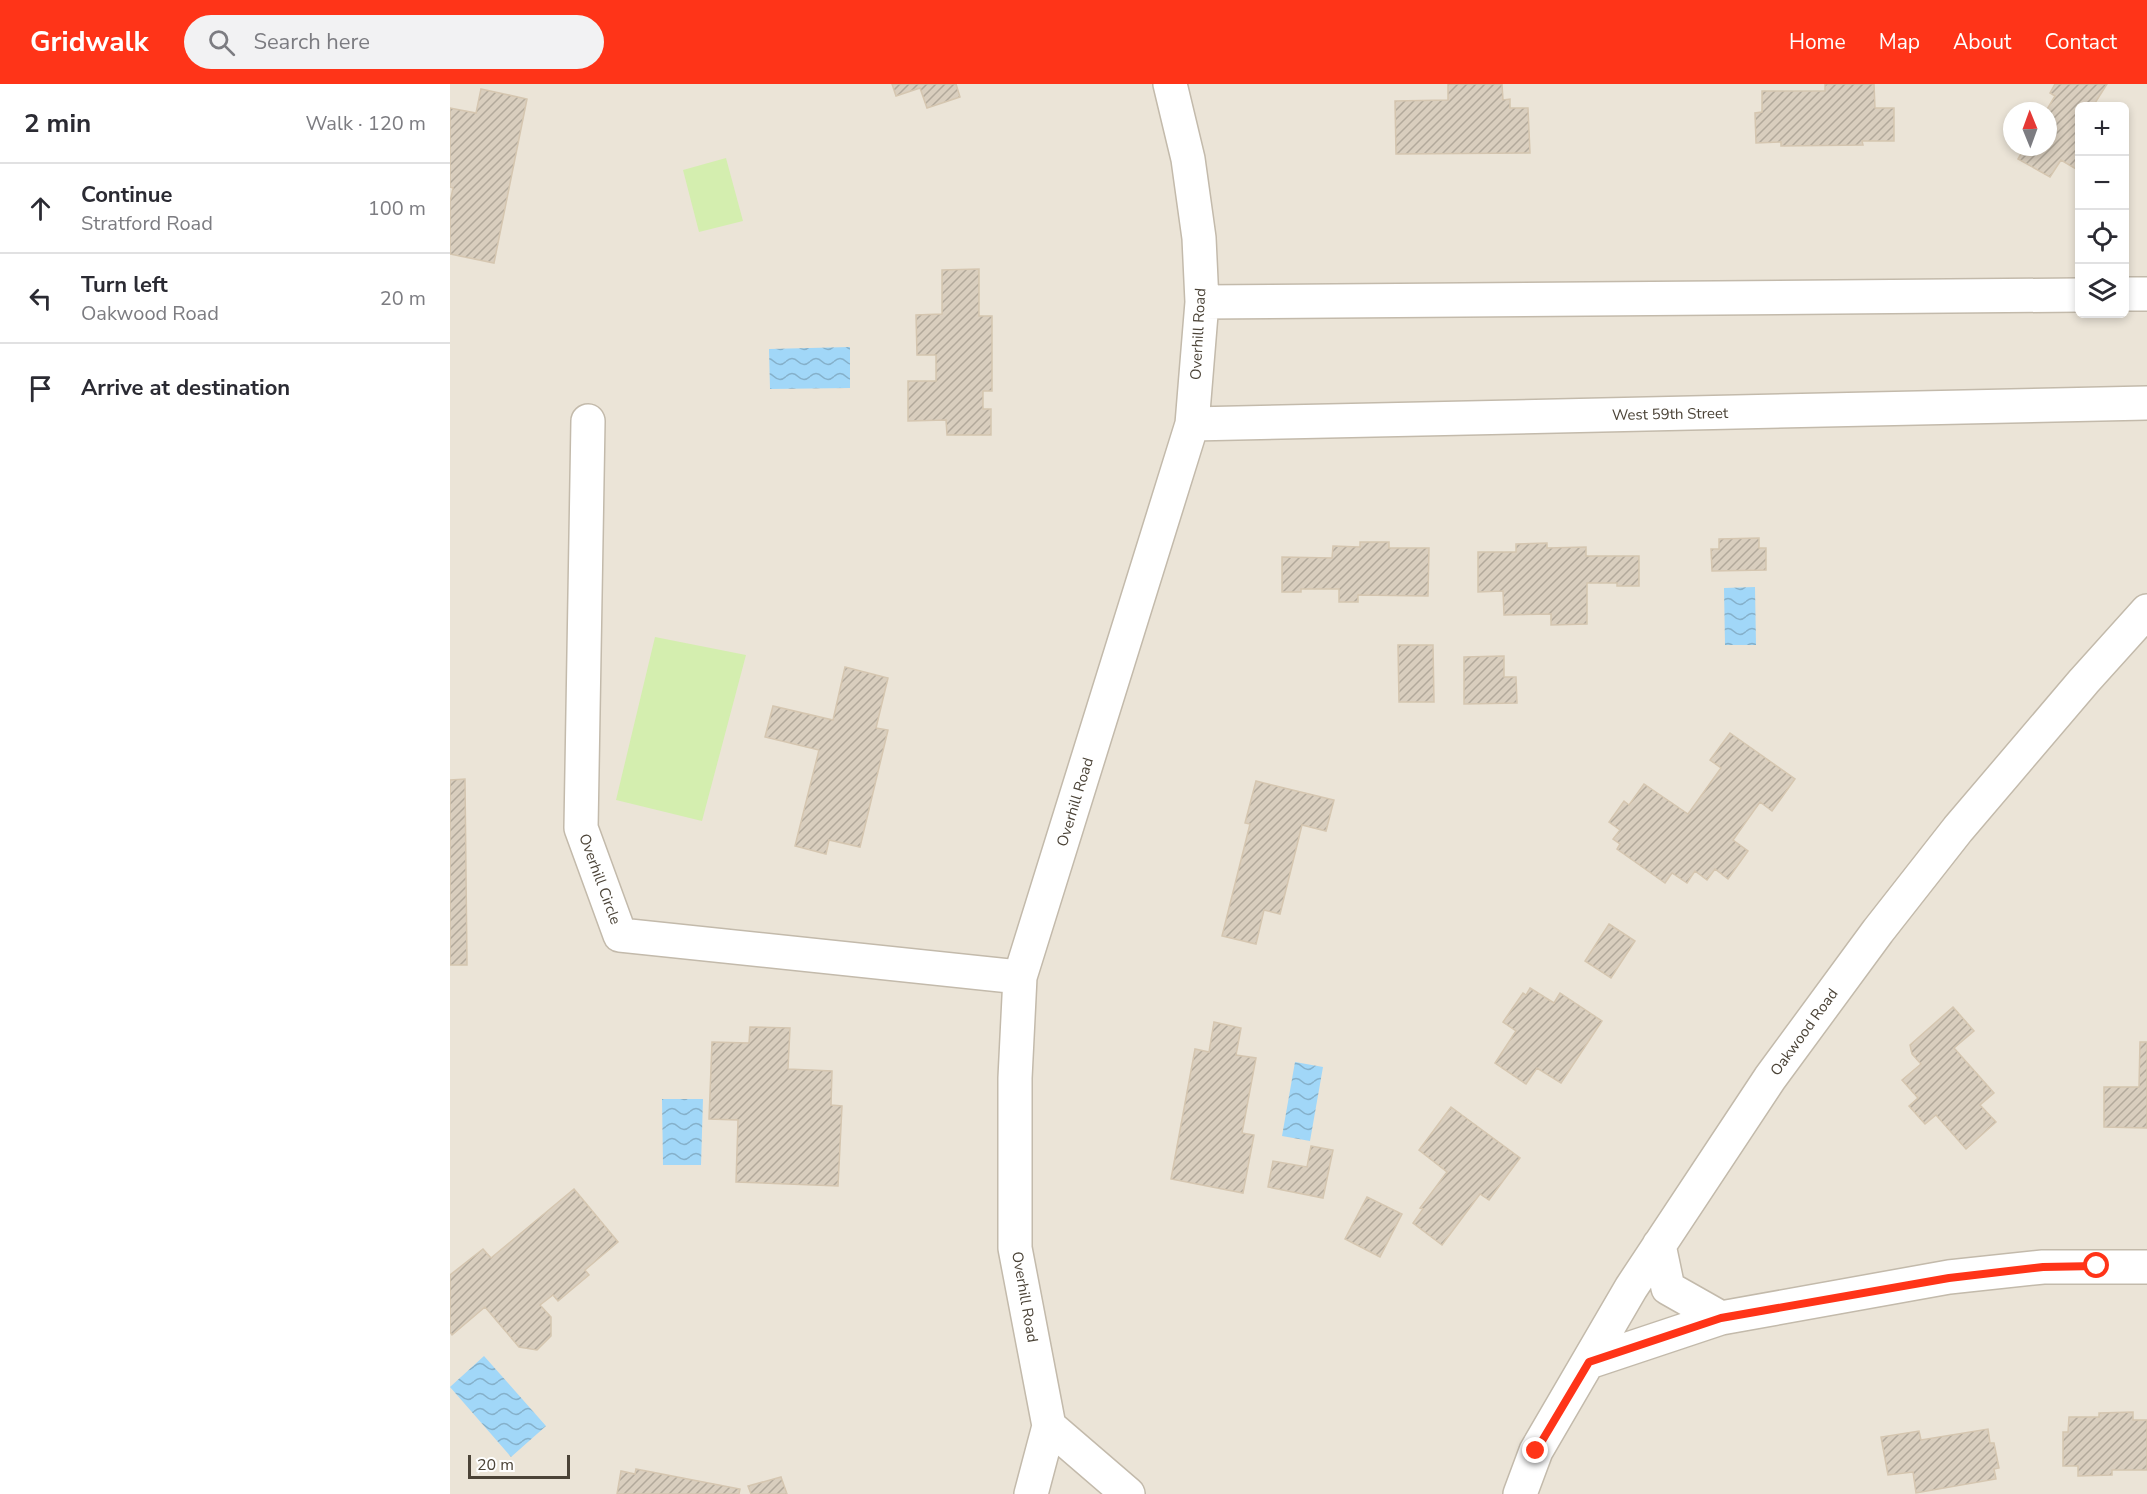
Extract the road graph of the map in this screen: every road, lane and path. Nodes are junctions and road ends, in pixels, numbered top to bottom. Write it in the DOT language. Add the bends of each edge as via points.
graph roads {
  1 [pos="1170,84"];
  2 [pos="2075,294"];
  3 [pos="2129,294"];
  4 [pos="2147,294"];
  5 [pos="1202,302"];
  6 [pos="2147,403"];
  7 [pos="588,421"];
  8 [pos="1192,424"];
  9 [pos="2147,611"];
  10 [pos="1020,977"];
  11 [pos="1659,1245"];
  12 [pos="2147,1267"];
  13 [pos="1721,1318"];
  14 [pos="1589,1362"];
  15 [pos="1049,1426"];
  16 [pos="1030,1494"];
  17 [pos="1128,1494"];
  18 [pos="1520,1494"];
  1 -- 5 [label="street, Overhill Road" via="1188,159 1199,238"];
  2 -- 5 [label="street"];
  3 -- 4 [label="street"];
  5 -- 8 [label="street, Overhill Road"];
  6 -- 8 [label="street, West 59th Street"];
  7 -- 10 [label="street, Overhill Circle" via="581,828 620,935"];
  8 -- 10 [label="street, Overhill Road"];
  9 -- 11 [label="street, Oakwood Road" via="1958,829 1878,931 1770,1078"];
  10 -- 15 [label="street, Overhill Road" via="1015,1078 1015,1248"];
  11 -- 13 [label="street" via="1668,1288"];
  11 -- 14 [label="street, Oakwood Road"];
  12 -- 13 [label="street" via="2043,1267 1949,1278"];
  13 -- 14 [label="street"];
  14 -- 18 [label="street, Oakwood Road" via="1536,1451"];
  15 -- 16 [label="street"];
  15 -- 17 [label="street"];
}
